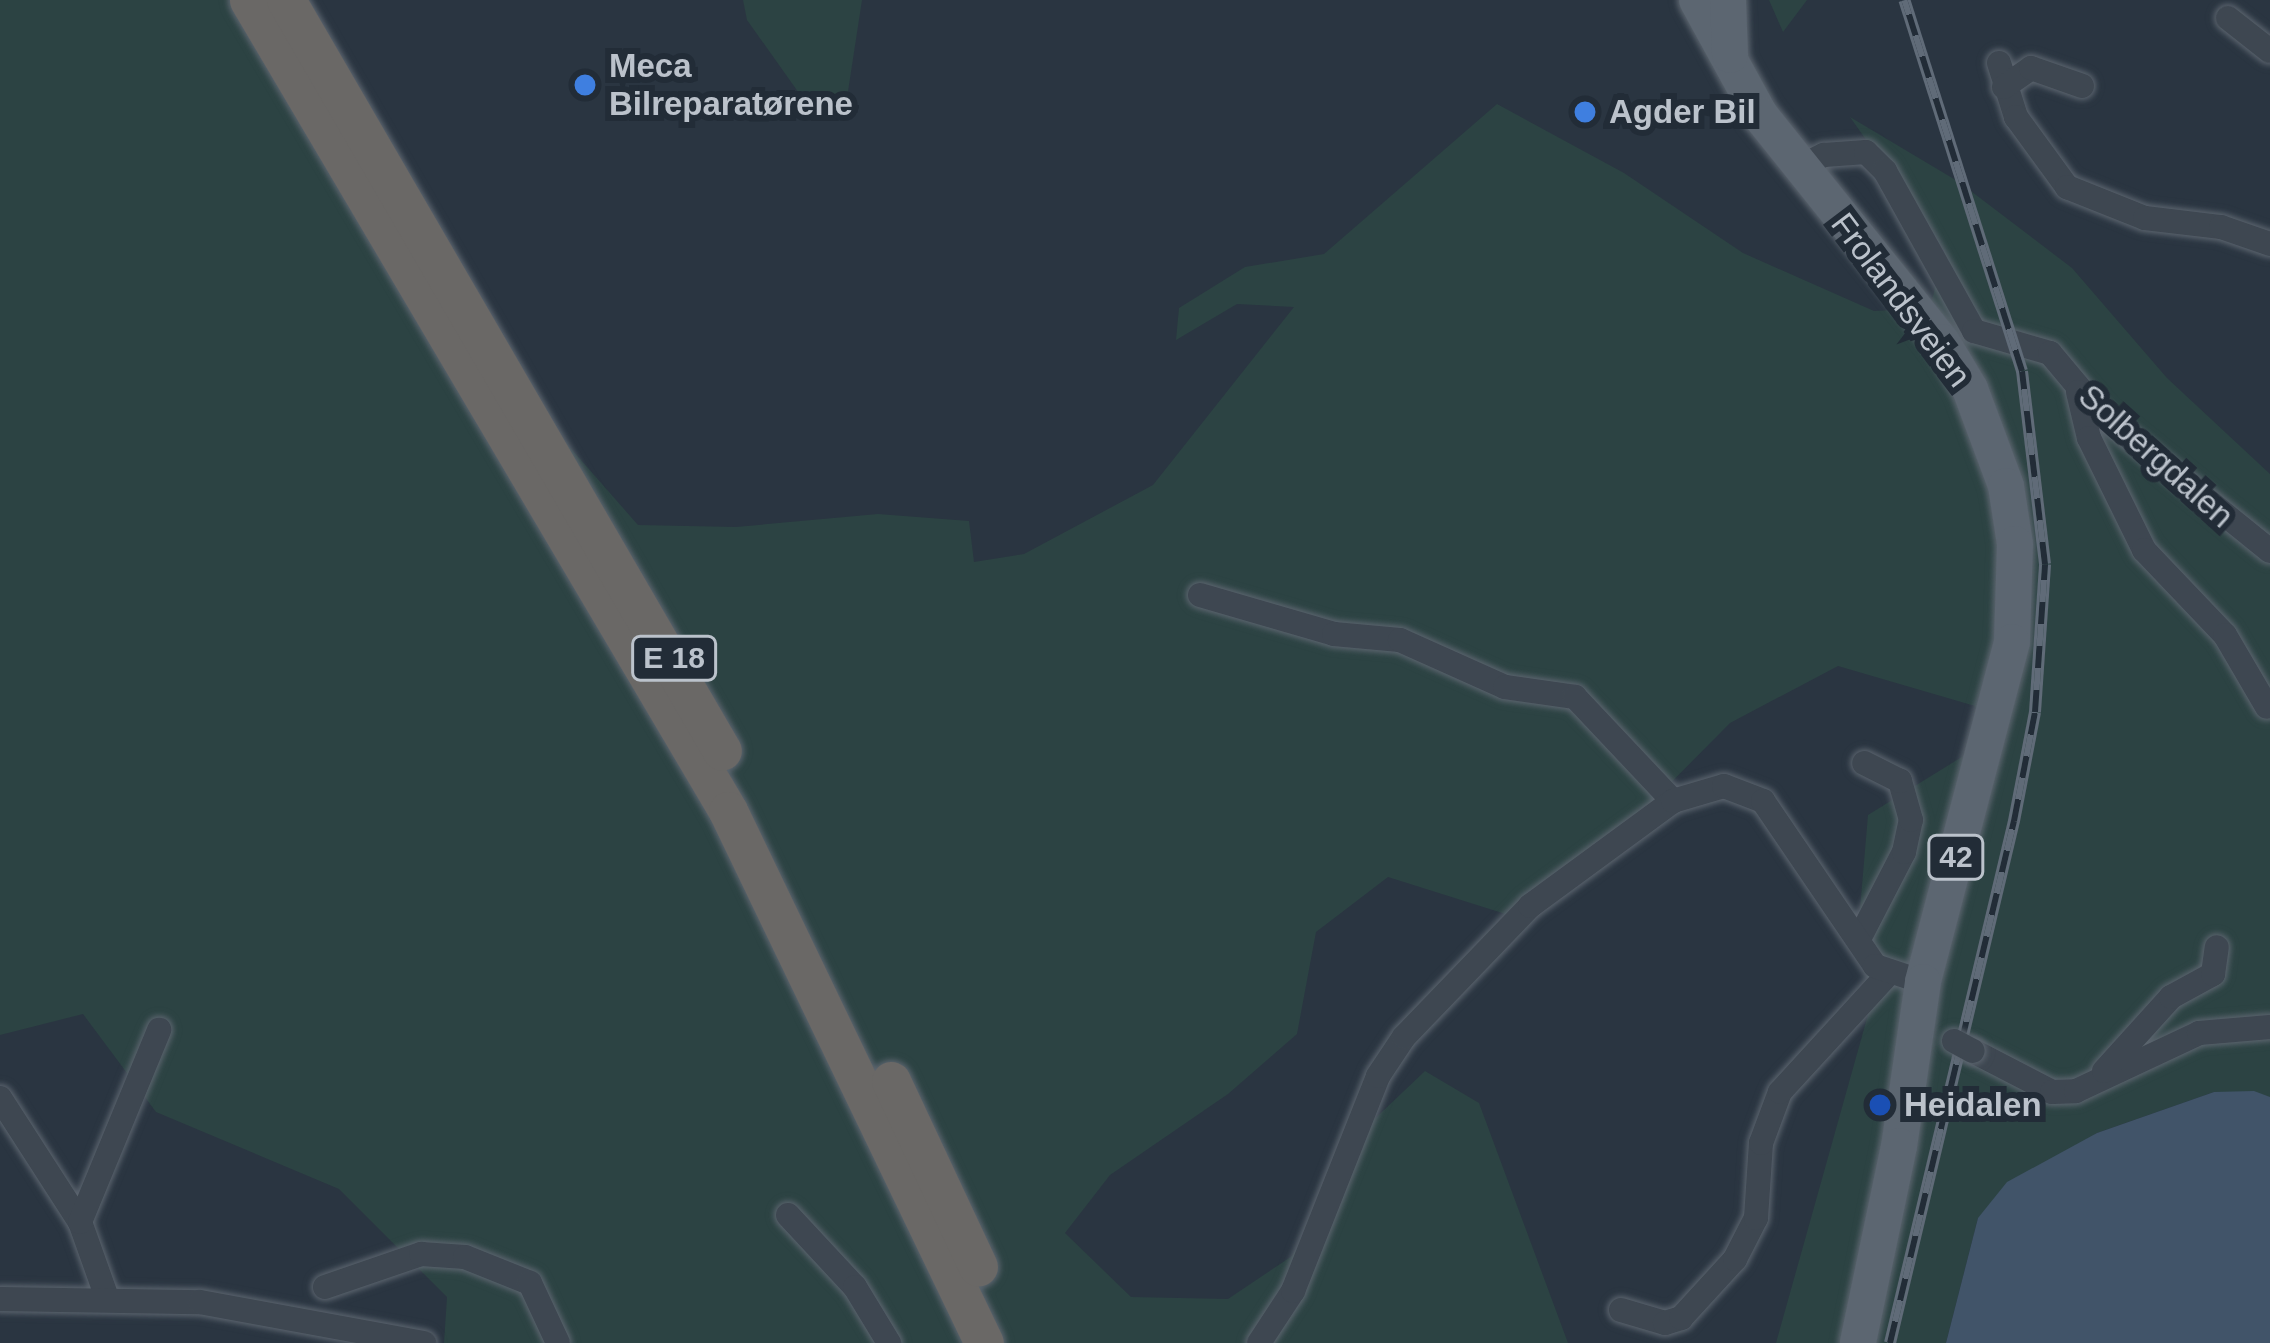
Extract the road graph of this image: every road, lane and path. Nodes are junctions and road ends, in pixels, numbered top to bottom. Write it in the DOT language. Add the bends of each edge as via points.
graph roads {
  1 [pos="249,0"];
  2 [pos="286,0"];
  3 [pos="1697,0"];
  4 [pos="1728,0"];
  5 [pos="2228,18"];
  6 [pos="2270,51"];
  7 [pos="1730,55"];
  8 [pos="2082,86"];
  9 [pos="1800,167"];
  10 [pos="2270,244"];
  11 [pos="2076,384"];
  12 [pos="2270,551"];
  13 [pos="1200,596"];
  14 [pos="2267,707"];
  15 [pos="1864,763"];
  16 [pos="1673,801"];
  17 [pos="1859,939"];
  18 [pos="2217,947"];
  19 [pos="1905,978"];
  20 [pos="1915,1027"];
  21 [pos="2270,1027"];
  22 [pos="159,1030"];
  23 [pos="2091,1086"];
  24 [pos="0,1099"];
  25 [pos="788,1215"];
  26 [pos="80,1222"];
  27 [pos="325,1287"];
  28 [pos="106,1298"];
  29 [pos="0,1299"];
  30 [pos="1622,1310"];
  31 [pos="424,1343"];
  32 [pos="558,1343"];
  33 [pos="889,1343"];
  34 [pos="984,1343"];
  35 [pos="1011,1343"];
  36 [pos="1259,1343"];
  37 [pos="1858,1343"];
  1 -- 34 [label="highway, E 18" via="728,811"];
  2 -- 35 [label="highway, E 18" via="683,674 931,1160"];
  3 -- 7 [label="main road, Frolandsveien / 42"];
  4 -- 7 [label="main road, Frolandsveien / 42"];
  5 -- 6 [label="street"];
  7 -- 9 [label="main road, Frolandsveien / 42"];
  8 -- 10 [label="street" via="2031,68 2001,75 2057,178 2086,199"];
  9 -- 11 [label="street, Solbergdalen" via="1823,155 1866,152 1885,171 1974,331 2050,353"];
  9 -- 19 [label="main road, Frolandsveien / 42" via="1970,389 2006,486 2015,544 2012,642"];
  11 -- 12 [label="street, Solbergdalen" via="2147,455"];
  11 -- 14 [label="street" via="2089,438 2144,550 2225,635"];
  13 -- 16 [label="street" via="1334,634 1400,640 1505,687 1575,697"];
  15 -- 17 [label="street" via="1900,781 1911,820 1904,852"];
  16 -- 17 [label="street" via="1724,787 1763,801"];
  16 -- 36 [label="street" via="1529,906 1404,1037 1378,1076 1293,1291"];
  17 -- 19 [label="street"];
  18 -- 23 [label="street" via="2212,974 2171,997"];
  19 -- 20 [label="main road, Frolandsveien / 42"];
  19 -- 30 [label="street, Frolandsveien" via="1780,1092 1761,1144 1756,1218 1735,1259 1681,1318 1665,1323"];
  20 -- 23 [label="street" via="2052,1092"];
  20 -- 37 [label="main road, Frolandsveien / 42"];
  21 -- 23 [label="street" via="2199,1033"];
  22 -- 26 [label="street"];
  24 -- 26 [label="street"];
  25 -- 33 [label="street" via="855,1287"];
  26 -- 28 [label="street"];
  27 -- 32 [label="street" via="421,1254 465,1257 530,1283"];
  28 -- 29 [label="street"];
  28 -- 31 [label="street" via="200,1302"];
}
